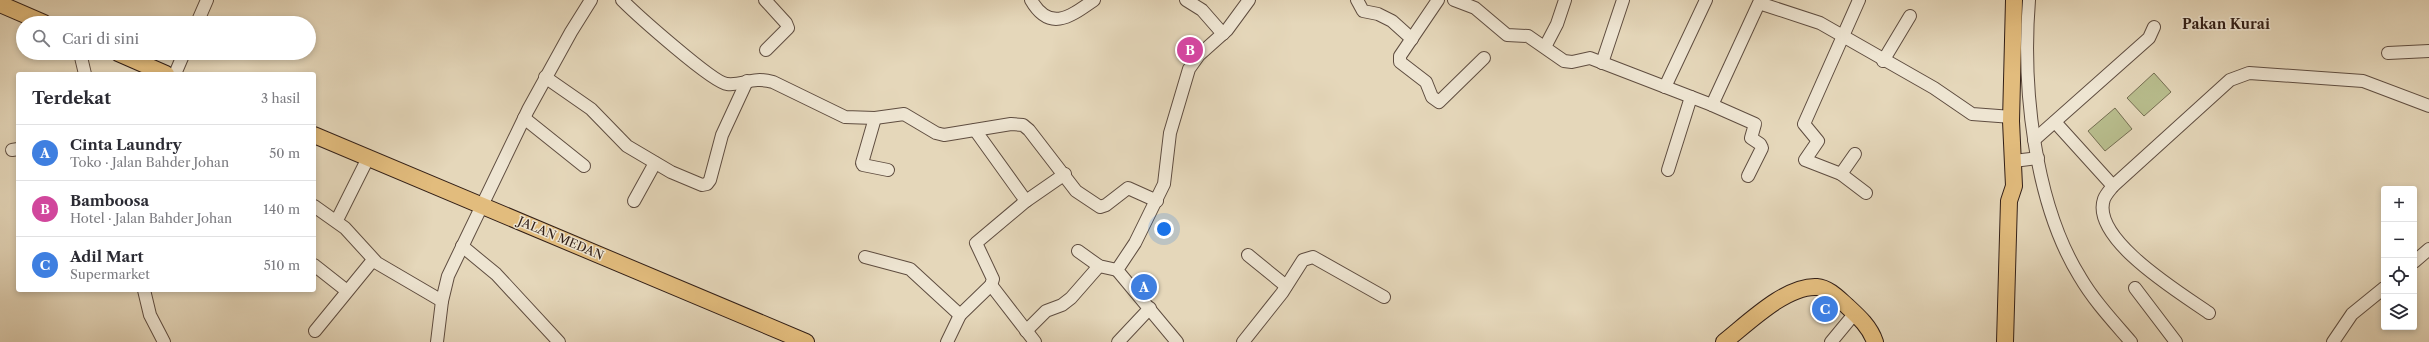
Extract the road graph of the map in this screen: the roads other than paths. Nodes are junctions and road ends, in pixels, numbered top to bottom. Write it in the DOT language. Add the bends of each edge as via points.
graph roads {
  1 [pos="207,0"];
  2 [pos="591,0"];
  3 [pos="622,0"];
  4 [pos="765,0"];
  5 [pos="1031,0"];
  6 [pos="1094,0"];
  7 [pos="1186,0"];
  8 [pos="1249,0"];
  9 [pos="1357,0"];
  10 [pos="1438,0"];
  11 [pos="1454,0"];
  12 [pos="1565,0"];
  13 [pos="1623,0"];
  14 [pos="1706,0"];
  15 [pos="1859,0"];
  16 [pos="2014,0"];
  17 [pos="2029,0"];
  18 [pos="1757,1"];
  19 [pos="1469,3"];
  20 [pos="0,4"];
  21 [pos="28,16"];
  22 [pos="200,16"];
  23 [pos="1910,16"];
  24 [pos="2154,27"];
  25 [pos="1223,34"];
  26 [pos="1844,37"];
  27 [pos="1412,39"];
  28 [pos="1545,47"];
  29 [pos="766,50"];
  30 [pos="2429,51"];
  31 [pos="2388,53"];
  32 [pos="1484,58"];
  33 [pos="82,60"];
  34 [pos="134,60"];
  35 [pos="181,60"];
  36 [pos="1883,61"];
  37 [pos="1602,63"];
  38 [pos="85,72"];
  39 [pos="161,72"];
  40 [pos="176,72"];
  41 [pos="545,77"];
  42 [pos="747,81"];
  43 [pos="1665,87"];
  44 [pos="1690,97"];
  45 [pos="1712,105"];
  46 [pos="2429,106"];
  47 [pos="524,118"];
  48 [pos="875,118"];
  49 [pos="2012,119"];
  50 [pos="2032,121"];
  51 [pos="2055,122"];
  52 [pos="975,130"];
  53 [pos="316,136"];
  54 [pos="2034,140"];
  55 [pos="1855,154"];
  56 [pos="368,158"];
  57 [pos="2038,158"];
  58 [pos="2014,161"];
  59 [pos="655,163"];
  60 [pos="584,166"];
  61 [pos="888,170"];
  62 [pos="1668,170"];
  63 [pos="1065,174"];
  64 [pos="1841,174"];
  65 [pos="1748,176"];
  66 [pos="2014,186"];
  67 [pos="2112,186"];
  68 [pos="1866,194"];
  69 [pos="634,201"];
  70 [pos="1026,201"];
  71 [pos="1157,201"];
  72 [pos="483,206"];
  73 [pos="316,207"];
  74 [pos="337,220"];
  75 [pos="462,246"];
  76 [pos="2429,249"];
  77 [pos="1078,251"];
  78 [pos="1248,255"];
  79 [pos="865,258"];
  80 [pos="2417,259"];
  81 [pos="373,260"];
  82 [pos="1099,266"];
  83 [pos="316,267"];
  84 [pos="1117,270"];
  85 [pos="991,285"];
  86 [pos="1286,286"];
  87 [pos="2135,288"];
  88 [pos="2381,290"];
  89 [pos="347,291"];
  90 [pos="144,292"];
  91 [pos="1384,297"];
  92 [pos="442,301"];
  93 [pos="1150,308"];
  94 [pos="1855,313"];
  95 [pos="2209,313"];
  96 [pos="960,315"];
  97 [pos="315,331"];
  98 [pos="1026,331"];
  99 [pos="1123,340"];
  100 [pos="164,342"];
  101 [pos="437,342"];
  102 [pos="559,342"];
  103 [pos="806,342"];
  104 [pos="947,342"];
  105 [pos="1035,342"];
  106 [pos="1177,342"];
  107 [pos="1243,342"];
  108 [pos="1724,342"];
  109 [pos="1830,342"];
  110 [pos="1875,342"];
  111 [pos="2005,342"];
  112 [pos="2014,342"];
  113 [pos="2131,342"];
  114 [pos="2176,342"];
  115 [pos="2333,342"];
  1 -- 22 [label="street"];
  2 -- 41 [label="street"];
  3 -- 42 [label="street" via="714,79 728,84"];
  4 -- 29 [label="street" via="788,28"];
  5 -- 6 [label="street" via="1041,12 1060,20 1069,18"];
  7 -- 25 [label="street" via="1202,10"];
  8 -- 25 [label="street"];
  9 -- 27 [label="street" via="1363,11 1378,14 1392,21"];
  10 -- 27 [label="street"];
  11 -- 19 [label="street"];
  12 -- 28 [label="street"];
  13 -- 37 [label="street"];
  14 -- 43 [label="street"];
  15 -- 26 [label="street"];
  16 -- 49 [label="main road"];
  17 -- 50 [label="street" via="2028,66"];
  18 -- 26 [label="street" via="1815,21"];
  18 -- 45 [label="street"];
  19 -- 28 [label="street" via="1505,34 1523,34"];
  20 -- 21 [label="main road"];
  23 -- 36 [label="street"];
  24 -- 51 [label="street" via="2149,38"];
  25 -- 71 [label="street" via="1199,55 1189,69 1170,133 1164,184"];
  26 -- 36 [label="street"];
  26 -- 64 [label="street" via="1804,124 1804,127 1818,139 1805,157 1806,162"];
  27 -- 32 [label="street" via="1400,56 1400,62 1426,82 1432,97 1439,102"];
  28 -- 37 [label="street" via="1568,62 1590,58"];
  30 -- 31 [label="street"];
  33 -- 38 [label="street"];
  34 -- 39 [label="main road"];
  35 -- 40 [label="street"];
  36 -- 49 [label="street" via="1934,88 1972,114"];
  37 -- 43 [label="street"];
  41 -- 47 [label="street"];
  41 -- 59 [label="street" via="590,109 628,146"];
  42 -- 48 [label="street" via="762,79 773,82 845,117"];
  42 -- 59 [label="street" via="722,135 707,184 702,185"];
  43 -- 44 [label="street"];
  44 -- 45 [label="street"];
  44 -- 62 [label="street"];
  45 -- 65 [label="street" via="1755,124 1750,138 1762,148"];
  46 -- 67 [label="street" via="2363,81 2249,72 2230,80"];
  47 -- 60 [label="street"];
  47 -- 72 [label="street"];
  48 -- 52 [label="street" via="904,114 936,134 944,135"];
  48 -- 61 [label="street" via="862,162 863,165"];
  49 -- 50 [label="street"];
  49 -- 58 [label="main road"];
  50 -- 54 [label="street"];
  51 -- 54 [label="street"];
  51 -- 67 [label="street"];
  52 -- 63 [label="street" via="1011,124 1023,125 1030,130"];
  52 -- 70 [label="street"];
  53 -- 56 [label="main road, JALAN MEDAN"];
  54 -- 57 [label="street"];
  55 -- 64 [label="street"];
  56 -- 72 [label="main road, JALAN MEDAN"];
  56 -- 74 [label="street"];
  57 -- 58 [label="street"];
  57 -- 113 [label="street" via="2049,205 2080,277"];
  58 -- 66 [label="main road"];
  59 -- 69 [label="street"];
  63 -- 70 [label="street"];
  63 -- 71 [label="street" via="1076,191 1100,206 1106,205 1128,188"];
  64 -- 68 [label="street"];
  66 -- 111 [label="main road" via="2009,201"];
  66 -- 112 [label="main road" via="2017,202"];
  67 -- 95 [label="street" via="2104,199 2103,213 2120,242 2144,267"];
  70 -- 85 [label="street" via="976,243 991,273"];
  71 -- 84 [label="street" via="1135,243"];
  72 -- 75 [label="street"];
  72 -- 103 [label="main road, JALAN MEDAN"];
  73 -- 74 [label="street"];
  74 -- 81 [label="street"];
  75 -- 92 [label="street" via="448,276"];
  75 -- 102 [label="street" via="496,274"];
  76 -- 80 [label="street"];
  77 -- 82 [label="street"];
  78 -- 86 [label="street"];
  79 -- 96 [label="street" via="910,269"];
  81 -- 89 [label="street"];
  81 -- 92 [label="street"];
  82 -- 84 [label="street"];
  82 -- 98 [label="street" via="1072,298 1046,311"];
  83 -- 89 [label="street"];
  84 -- 93 [label="street"];
  85 -- 96 [label="street"];
  85 -- 98 [label="street"];
  86 -- 91 [label="street" via="1303,260 1313,257"];
  86 -- 107 [label="street"];
  87 -- 114 [label="street"];
  88 -- 115 [label="street" via="2352,314"];
  89 -- 97 [label="street"];
  90 -- 100 [label="street" via="150,315"];
  92 -- 101 [label="street"];
  93 -- 99 [label="street"];
  93 -- 106 [label="street"];
  94 -- 108 [label="main road" via="1834,294 1818,287 1806,288 1780,299"];
  94 -- 109 [label="street"];
  94 -- 110 [label="main road" via="1867,326"];
  96 -- 104 [label="street"];
  98 -- 105 [label="street"];
}
